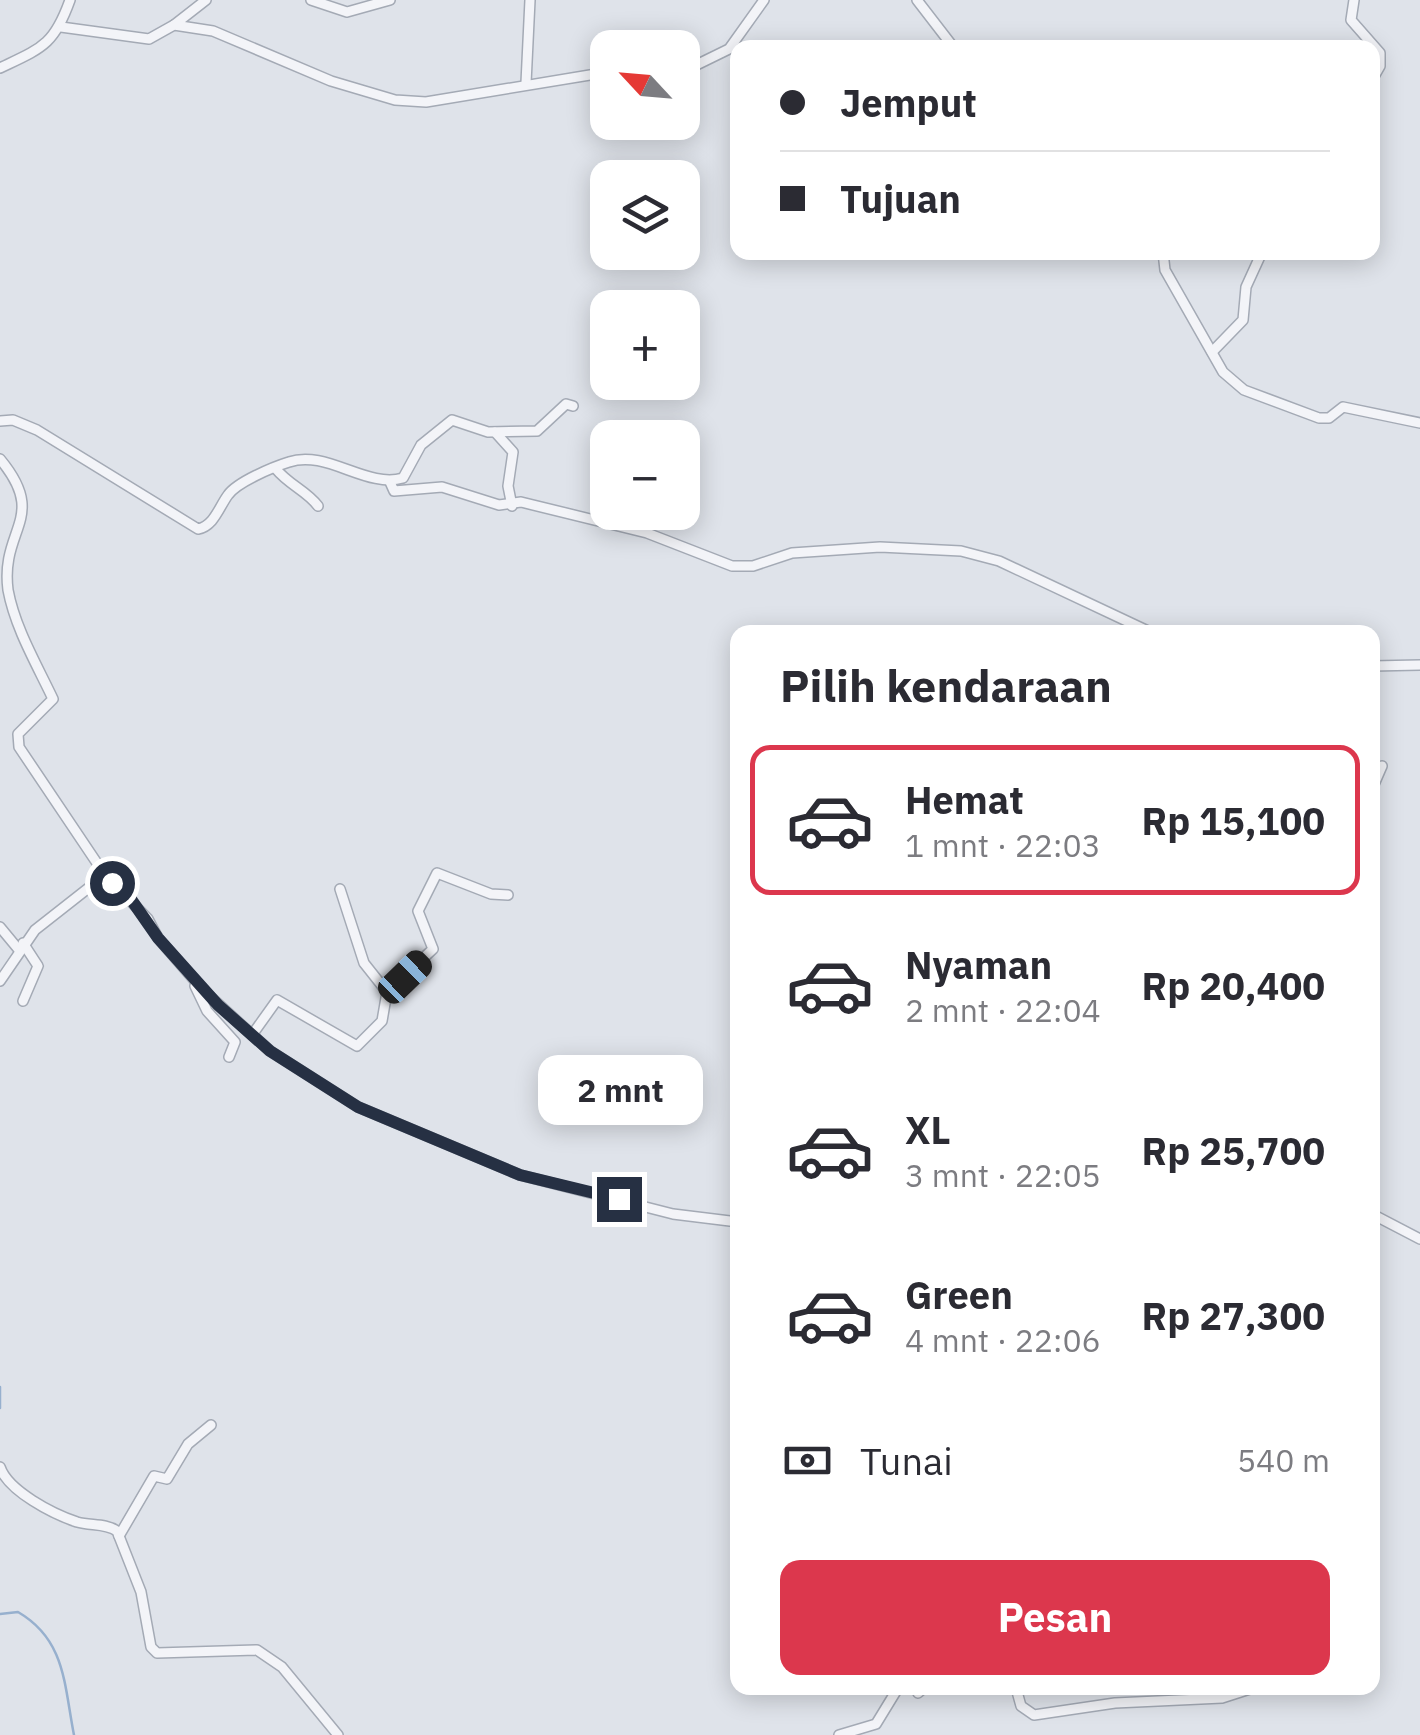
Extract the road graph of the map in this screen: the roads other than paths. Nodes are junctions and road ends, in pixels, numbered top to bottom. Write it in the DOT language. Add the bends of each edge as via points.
graph roads {
  1 [pos="70,0"];
  2 [pos="206,0"];
  3 [pos="311,0"];
  4 [pos="390,0"];
  5 [pos="530,0"];
  6 [pos="764,0"];
  7 [pos="917,0"];
  8 [pos="1354,0"];
  9 [pos="174,24"];
  10 [pos="61,28"];
  11 [pos="735,40"];
  12 [pos="948,40"];
  13 [pos="1368,40"];
  14 [pos="730,48"];
  15 [pos="700,63"];
  16 [pos="0,68"];
  17 [pos="590,74"];
  18 [pos="526,82"];
  19 [pos="1164,260"];
  20 [pos="1258,260"];
  21 [pos="1212,352"];
  22 [pos="572,406"];
  23 [pos="0,421"];
  24 [pos="1420,422"];
  25 [pos="495,432"];
  26 [pos="0,459"];
  27 [pos="276,468"];
  28 [pos="390,482"];
  29 [pos="318,506"];
  30 [pos="512,506"];
  31 [pos="1126,625"];
  32 [pos="1420,665"];
  33 [pos="1380,666"];
  34 [pos="1382,766"];
  35 [pos="1380,771"];
  36 [pos="105,875"];
  37 [pos="340,889"];
  38 [pos="508,895"];
  39 [pos="0,927"];
  40 [pos="21,947"];
  41 [pos="194,978"];
  42 [pos="0,981"];
  43 [pos="387,992"];
  44 [pos="23,1001"];
  45 [pos="252,1035"];
  46 [pos="229,1057"];
  47 [pos="1380,1218"];
  48 [pos="730,1221"];
  49 [pos="1420,1239"];
  50 [pos="211,1425"];
  51 [pos="0,1467"];
  52 [pos="120,1536"];
  53 [pos="894,1695"];
  54 [pos="1018,1695"];
  55 [pos="1231,1695"];
  56 [pos="338,1735"];
  57 [pos="839,1735"];
  1 -- 10 [label="street"];
  2 -- 9 [label="street"];
  3 -- 4 [label="street" via="347,12"];
  5 -- 18 [label="street"];
  6 -- 11 [label="street"];
  7 -- 12 [label="street"];
  8 -- 13 [label="street" via="1350,20"];
  9 -- 10 [label="street" via="148,39"];
  9 -- 18 [label="street" via="214,31 331,81 395,100 426,102"];
  10 -- 16 [label="street" via="46,46"];
  14 -- 15 [label="street"];
  17 -- 18 [label="street"];
  19 -- 21 [label="street"];
  20 -- 21 [label="street" via="1246,286 1244,317"];
  21 -- 24 [label="street" via="1235,385 1319,418 1342,408"];
  22 -- 25 [label="street" via="566,404 537,432"];
  23 -- 27 [label="street" via="37,430 198,529 231,490"];
  25 -- 28 [label="street" via="449,421 421,445 403,478"];
  25 -- 30 [label="street" via="513,452"];
  26 -- 36 [label="street" via="23,497 8,550 8,591 53,700 23,728 18,743"];
  27 -- 28 [label="street" via="292,460 315,461"];
  27 -- 29 [label="street"];
  28 -- 30 [label="street" via="394,491 442,486"];
  30 -- 31 [label="street" via="521,502 646,533 732,566 792,553 880,547 961,551 999,561"];
  32 -- 33 [label="street"];
  34 -- 35 [label="street"];
  36 -- 40 [label="street"];
  36 -- 41 [label="street"];
  37 -- 43 [label="street" via="364,963"];
  38 -- 43 [label="street" via="437,873 418,912 433,948"];
  39 -- 40 [label="street"];
  40 -- 42 [label="street"];
  40 -- 44 [label="street" via="38,966"];
  41 -- 45 [label="street"];
  41 -- 46 [label="street" via="207,1011 235,1042"];
  43 -- 45 [label="street" via="382,1021 357,1046 277,1000"];
  45 -- 48 [label="street" via="358,1107 520,1175 673,1214"];
  47 -- 49 [label="street"];
  50 -- 52 [label="street" via="188,1444 167,1479 154,1476"];
  51 -- 52 [label="street" via="20,1494 77,1522 112,1527"];
  52 -- 56 [label="street" via="157,1653 256,1650 282,1667"];
  53 -- 57 [label="street" via="876,1724"];
  54 -- 55 [label="street" via="1034,1716"];
}
